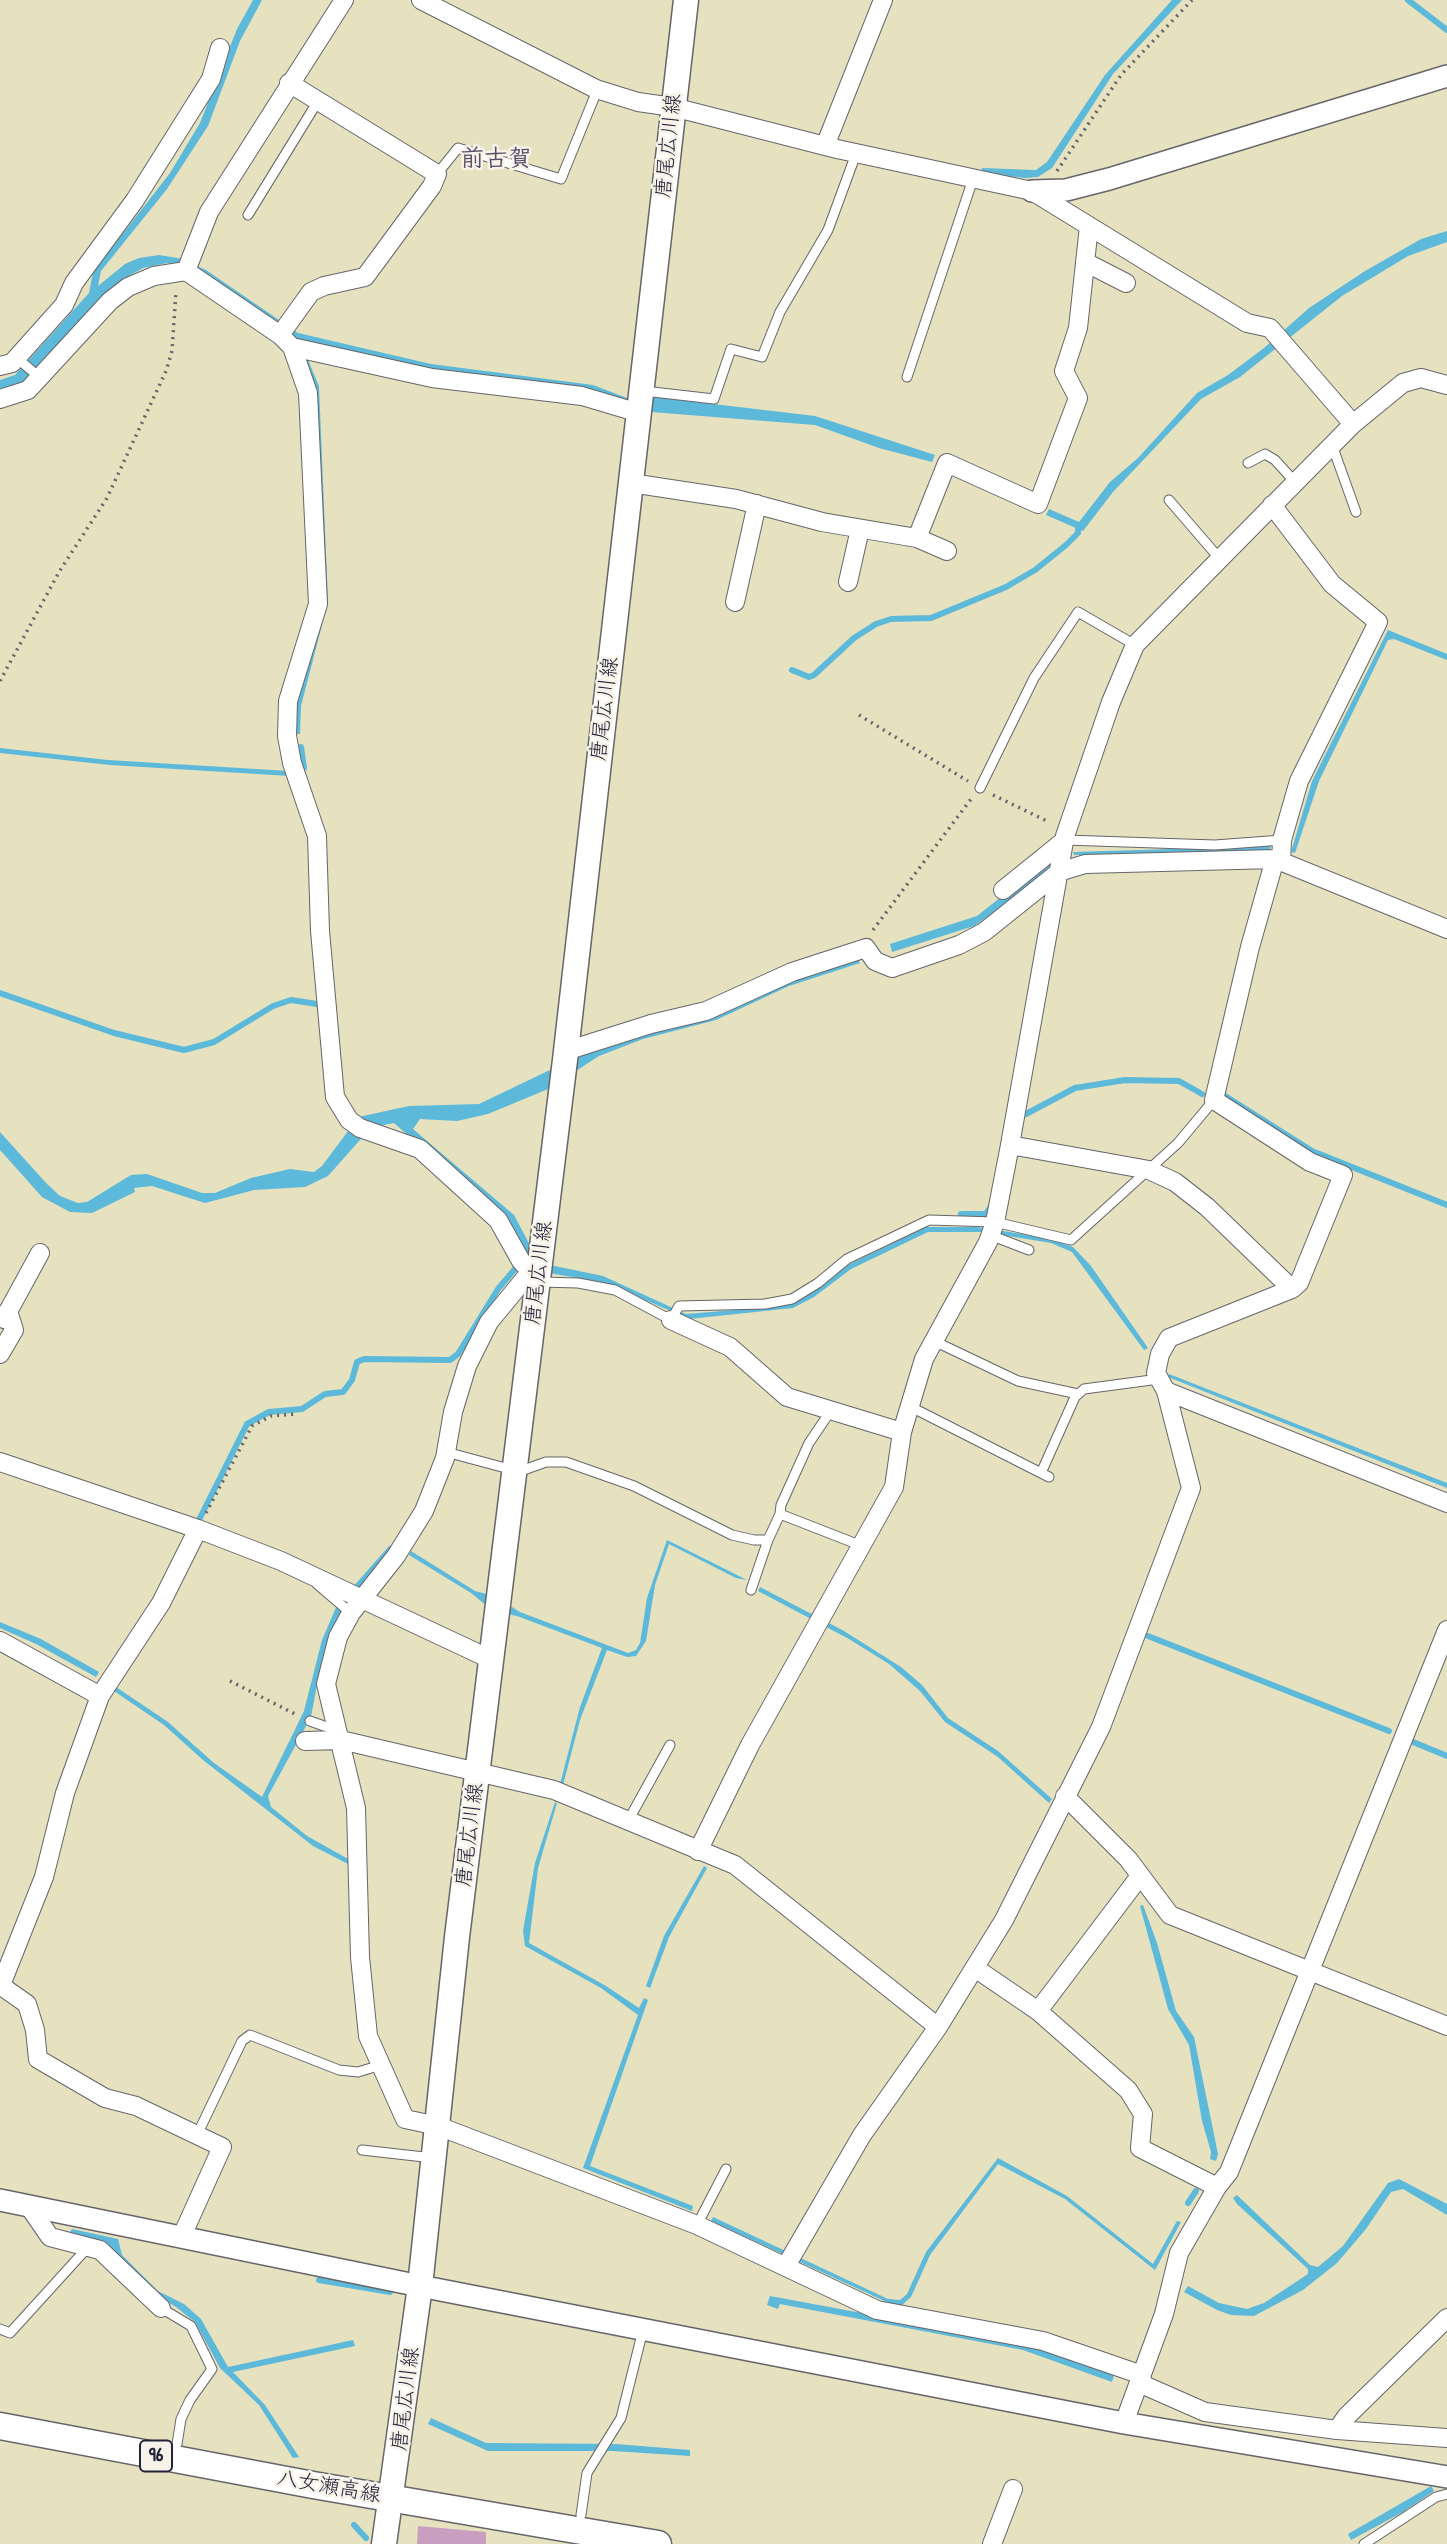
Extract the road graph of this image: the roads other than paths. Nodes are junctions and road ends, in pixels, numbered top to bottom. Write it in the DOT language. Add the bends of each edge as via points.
graph roads {
  1 [pos="344,0"];
  2 [pos="421,0"];
  3 [pos="686,0"];
  4 [pos="883,0"];
  5 [pos="220,48"];
  6 [pos="1447,76"];
  7 [pos="289,83"];
  8 [pos="594,98"];
  9 [pos="318,101"];
  10 [pos="673,107"];
  11 [pos="825,146"];
  12 [pos="853,162"];
  13 [pos="437,173"];
  14 [pos="972,179"];
  15 [pos="1037,191"];
  16 [pos="248,215"];
  17 [pos="1089,226"];
  18 [pos="1085,262"];
  19 [pos="183,271"];
  20 [pos="1126,283"];
  21 [pos="286,341"];
  22 [pos="17,359"];
  23 [pos="0,366"];
  24 [pos="39,377"];
  25 [pos="907,377"];
  26 [pos="1447,384"];
  27 [pos="0,400"];
  28 [pos="641,402"];
  29 [pos="1353,424"];
  30 [pos="1332,445"];
  31 [pos="1248,463"];
  32 [pos="1295,482"];
  33 [pos="631,483"];
  34 [pos="1169,500"];
  35 [pos="757,504"];
  36 [pos="1272,505"];
  37 [pos="1356,512"];
  38 [pos="860,529"];
  39 [pos="917,538"];
  40 [pos="947,551"];
  41 [pos="1219,558"];
  42 [pos="848,582"];
  43 [pos="735,602"];
  44 [pos="1135,645"];
  45 [pos="979,788"];
  46 [pos="1066,835"];
  47 [pos="1283,840"];
  48 [pos="1278,861"];
  49 [pos="1059,872"];
  50 [pos="1003,890"];
  51 [pos="1447,929"];
  52 [pos="565,1064"];
  53 [pos="1214,1100"];
  54 [pos="1010,1145"];
  55 [pos="1149,1170"];
  56 [pos="993,1228"];
  57 [pos="1029,1250"];
  58 [pos="40,1253"];
  59 [pos="538,1271"];
  60 [pos="1292,1289"];
  61 [pos="671,1320"];
  62 [pos="934,1341"];
  63 [pos="0,1354"];
  64 [pos="1163,1385"];
  65 [pos="1078,1394"];
  66 [pos="909,1406"];
  67 [pos="830,1412"];
  68 [pos="902,1432"];
  69 [pos="446,1452"];
  70 [pos="0,1462"];
  71 [pos="514,1472"];
  72 [pos="1447,1503"];
  73 [pos="780,1514"];
  74 [pos="198,1529"];
  75 [pos="768,1539"];
  76 [pos="862,1546"];
  77 [pos="751,1590"];
  78 [pos="350,1601"];
  79 [pos="1447,1630"];
  80 [pos="0,1641"];
  81 [pos="490,1659"];
  82 [pos="100,1696"];
  83 [pos="310,1721"];
  84 [pos="340,1735"];
  85 [pos="305,1741"];
  86 [pos="670,1745"];
  87 [pos="478,1771"];
  88 [pos="1065,1796"];
  89 [pos="628,1821"];
  90 [pos="698,1851"];
  91 [pos="1140,1876"];
  92 [pos="975,1968"];
  93 [pos="1310,1972"];
  94 [pos="1,1985"];
  95 [pos="1038,2011"];
  96 [pos="1447,2026"];
  97 [pos="938,2027"];
  98 [pos="381,2065"];
  99 [pos="438,2126"];
  100 [pos="197,2134"];
  101 [pos="362,2150"];
  102 [pos="435,2158"];
  103 [pos="726,2169"];
  104 [pos="1217,2187"];
  105 [pos="0,2200"];
  106 [pos="30,2208"];
  107 [pos="697,2225"];
  108 [pos="181,2238"];
  109 [pos="89,2246"];
  110 [pos="786,2266"];
  111 [pos="420,2286"];
  112 [pos="161,2308"];
  113 [pos="1447,2318"];
  114 [pos="0,2329"];
  115 [pos="643,2330"];
  116 [pos="1140,2379"];
  117 [pos="1124,2423"];
  118 [pos="0,2426"];
  119 [pos="1337,2430"];
  120 [pos="1447,2438"];
  121 [pos="177,2444"];
  122 [pos="1447,2477"];
  123 [pos="1013,2489"];
  124 [pos="1447,2494"];
  125 [pos="393,2498"];
  126 [pos="581,2515"];
  127 [pos="384,2544"];
  128 [pos="658,2544"];
  129 [pos="992,2544"];
  130 [pos="1364,2544"];
  1 -- 7 [label="street"];
  2 -- 10 [label="street" via="596,89"];
  3 -- 10 [label="main road, 唐尾広川線"];
  4 -- 11 [label="street"];
  5 -- 22 [label="street" via="211,79 135,200 64,304"];
  6 -- 15 [label="street" via="1108,179 1066,190"];
  7 -- 9 [label="street"];
  7 -- 19 [label="street" via="209,212"];
  8 -- 13 [label="lane" via="561,179 458,148"];
  9 -- 13 [label="street"];
  9 -- 16 [label="lane"];
  10 -- 11 [label="street"];
  10 -- 28 [label="main road, 唐尾広川線"];
  11 -- 14 [label="street"];
  12 -- 28 [label="lane" via="828,230 780,312 762,358 731,349 714,399"];
  13 -- 21 [label="street" via="365,277 310,292"];
  14 -- 15 [label="street"];
  14 -- 25 [label="lane"];
  15 -- 17 [label="street"];
  17 -- 18 [label="street"];
  17 -- 29 [label="street" via="1247,323 1270,328"];
  18 -- 20 [label="street"];
  18 -- 39 [label="street" via="1078,328 1064,372 1078,398 1038,504 947,463"];
  19 -- 21 [label="street"];
  19 -- 24 [label="street" via="154,276 119,294"];
  21 -- 28 [label="street" via="432,378"];
  21 -- 59 [label="street" via="308,393 318,604 288,701 288,736 292,763 317,836 320,932 335,1097 353,1123 420,1149 498,1220 521,1261"];
  22 -- 23 [label="street"];
  22 -- 24 [label="lane"];
  24 -- 27 [label="street" via="28,390"];
  26 -- 29 [label="street" via="1420,378 1403,383"];
  28 -- 33 [label="main road, 唐尾広川線"];
  29 -- 30 [label="street"];
  30 -- 32 [label="street"];
  30 -- 37 [label="lane"];
  31 -- 32 [label="lane" via="1265,454"];
  32 -- 36 [label="street"];
  33 -- 35 [label="street"];
  33 -- 52 [label="main road, 唐尾広川線"];
  34 -- 41 [label="lane"];
  35 -- 38 [label="street"];
  35 -- 43 [label="street"];
  36 -- 41 [label="street"];
  36 -- 47 [label="street" via="1332,584 1378,622 1299,781"];
  38 -- 39 [label="street"];
  38 -- 42 [label="street"];
  39 -- 40 [label="street"];
  41 -- 44 [label="street"];
  44 -- 45 [label="lane" via="1078,612 1034,678"];
  44 -- 46 [label="street"];
  46 -- 47 [label="lane" via="1215,845"];
  46 -- 49 [label="street"];
  46 -- 50 [label="street"];
  47 -- 48 [label="street"];
  48 -- 49 [label="street" via="1086,864"];
  48 -- 51 [label="street"];
  48 -- 53 [label="street" via="1250,947"];
  49 -- 52 [label="street" via="984,932 959,945 892,968 875,961 866,948 792,971 706,1011 651,1024"];
  49 -- 54 [label="street"];
  52 -- 59 [label="main road, 唐尾広川線"];
  53 -- 55 [label="lane"];
  53 -- 60 [label="street" via="1310,1162 1343,1175 1299,1283"];
  54 -- 55 [label="street"];
  54 -- 56 [label="street"];
  55 -- 56 [label="lane" via="1071,1240"];
  55 -- 60 [label="street" via="1175,1182 1207,1207"];
  56 -- 57 [label="lane"];
  56 -- 61 [label="lane" via="929,1220 847,1259 792,1299 679,1306"];
  56 -- 62 [label="street"];
  58 -- 63 [label="street" via="6,1315 14,1330"];
  59 -- 61 [label="lane" via="615,1290"];
  59 -- 69 [label="street" via="489,1322 467,1366"];
  59 -- 71 [label="main road, 唐尾広川線"];
  60 -- 64 [label="street" via="1168,1338 1156,1373"];
  61 -- 67 [label="street" via="730,1347 787,1397"];
  62 -- 65 [label="lane" via="1018,1381"];
  62 -- 66 [label="street"];
  64 -- 65 [label="lane" via="1095,1385"];
  64 -- 72 [label="street"];
  64 -- 88 [label="street" via="1191,1488 1101,1727"];
  65 -- 66 [label="lane" via="1045,1475"];
  66 -- 68 [label="street"];
  67 -- 68 [label="street"];
  67 -- 73 [label="lane" via="809,1443"];
  68 -- 76 [label="street" via="894,1487"];
  69 -- 71 [label="lane"];
  69 -- 78 [label="street" via="424,1511 396,1556"];
  70 -- 74 [label="street"];
  71 -- 75 [label="lane" via="546,1462 589,1468 732,1535"];
  71 -- 81 [label="main road, 唐尾広川線"];
  73 -- 75 [label="lane"];
  73 -- 76 [label="lane"];
  74 -- 78 [label="street" via="298,1569"];
  74 -- 82 [label="street" via="161,1603"];
  75 -- 77 [label="lane"];
  76 -- 90 [label="street" via="750,1745"];
  78 -- 81 [label="street"];
  78 -- 84 [label="street" via="326,1684"];
  79 -- 93 [label="street"];
  80 -- 82 [label="street"];
  81 -- 87 [label="main road, 唐尾広川線"];
  82 -- 94 [label="street" via="65,1793 44,1877"];
  83 -- 84 [label="lane"];
  84 -- 85 [label="street"];
  84 -- 87 [label="street"];
  84 -- 98 [label="street" via="356,1808 360,1958 368,2036"];
  86 -- 89 [label="lane"];
  87 -- 89 [label="street" via="554,1790"];
  87 -- 99 [label="main road, 唐尾広川線"];
  88 -- 91 [label="street"];
  88 -- 92 [label="street"];
  89 -- 90 [label="street"];
  90 -- 97 [label="street" via="735,1865"];
  91 -- 93 [label="street" via="1170,1915"];
  91 -- 95 [label="street"];
  92 -- 95 [label="street"];
  92 -- 97 [label="street"];
  93 -- 96 [label="street"];
  93 -- 104 [label="street" via="1229,2172"];
  94 -- 100 [label="street" via="27,2004 38,2059 105,2098 136,2106"];
  95 -- 104 [label="street" via="1128,2090 1143,2114 1140,2148"];
  97 -- 110 [label="street" via="862,2135"];
  98 -- 99 [label="street" via="405,2119"];
  98 -- 100 [label="lane" via="358,2072 339,2070 250,2035 242,2041"];
  99 -- 102 [label="main road, 唐尾広川線"];
  99 -- 107 [label="street"];
  100 -- 108 [label="street" via="222,2147"];
  101 -- 102 [label="lane"];
  102 -- 111 [label="main road, 唐尾広川線"];
  103 -- 107 [label="lane"];
  104 -- 116 [label="street" via="1179,2253 1164,2314"];
  105 -- 106 [label="street"];
  106 -- 108 [label="street"];
  106 -- 109 [label="street" via="50,2237"];
  107 -- 110 [label="street"];
  108 -- 111 [label="street"];
  109 -- 112 [label="street" via="100,2250"];
  109 -- 114 [label="lane" via="10,2333"];
  110 -- 116 [label="street" via="877,2311 1044,2340"];
  111 -- 115 [label="street"];
  111 -- 125 [label="main road, 唐尾広川線"];
  112 -- 121 [label="lane" via="191,2326 212,2369 181,2419"];
  113 -- 119 [label="street"];
  115 -- 117 [label="street"];
  115 -- 126 [label="lane" via="621,2418 587,2473"];
  116 -- 117 [label="street"];
  116 -- 119 [label="street" via="1205,2412"];
  117 -- 122 [label="street"];
  118 -- 125 [label="main road, 八女瀬高線 / 96"];
  119 -- 120 [label="street"];
  123 -- 129 [label="street"];
  124 -- 130 [label="lane"];
  125 -- 127 [label="main road, 唐尾広川線"];
  125 -- 128 [label="main road, 八女瀬高線 / 96"];
}
